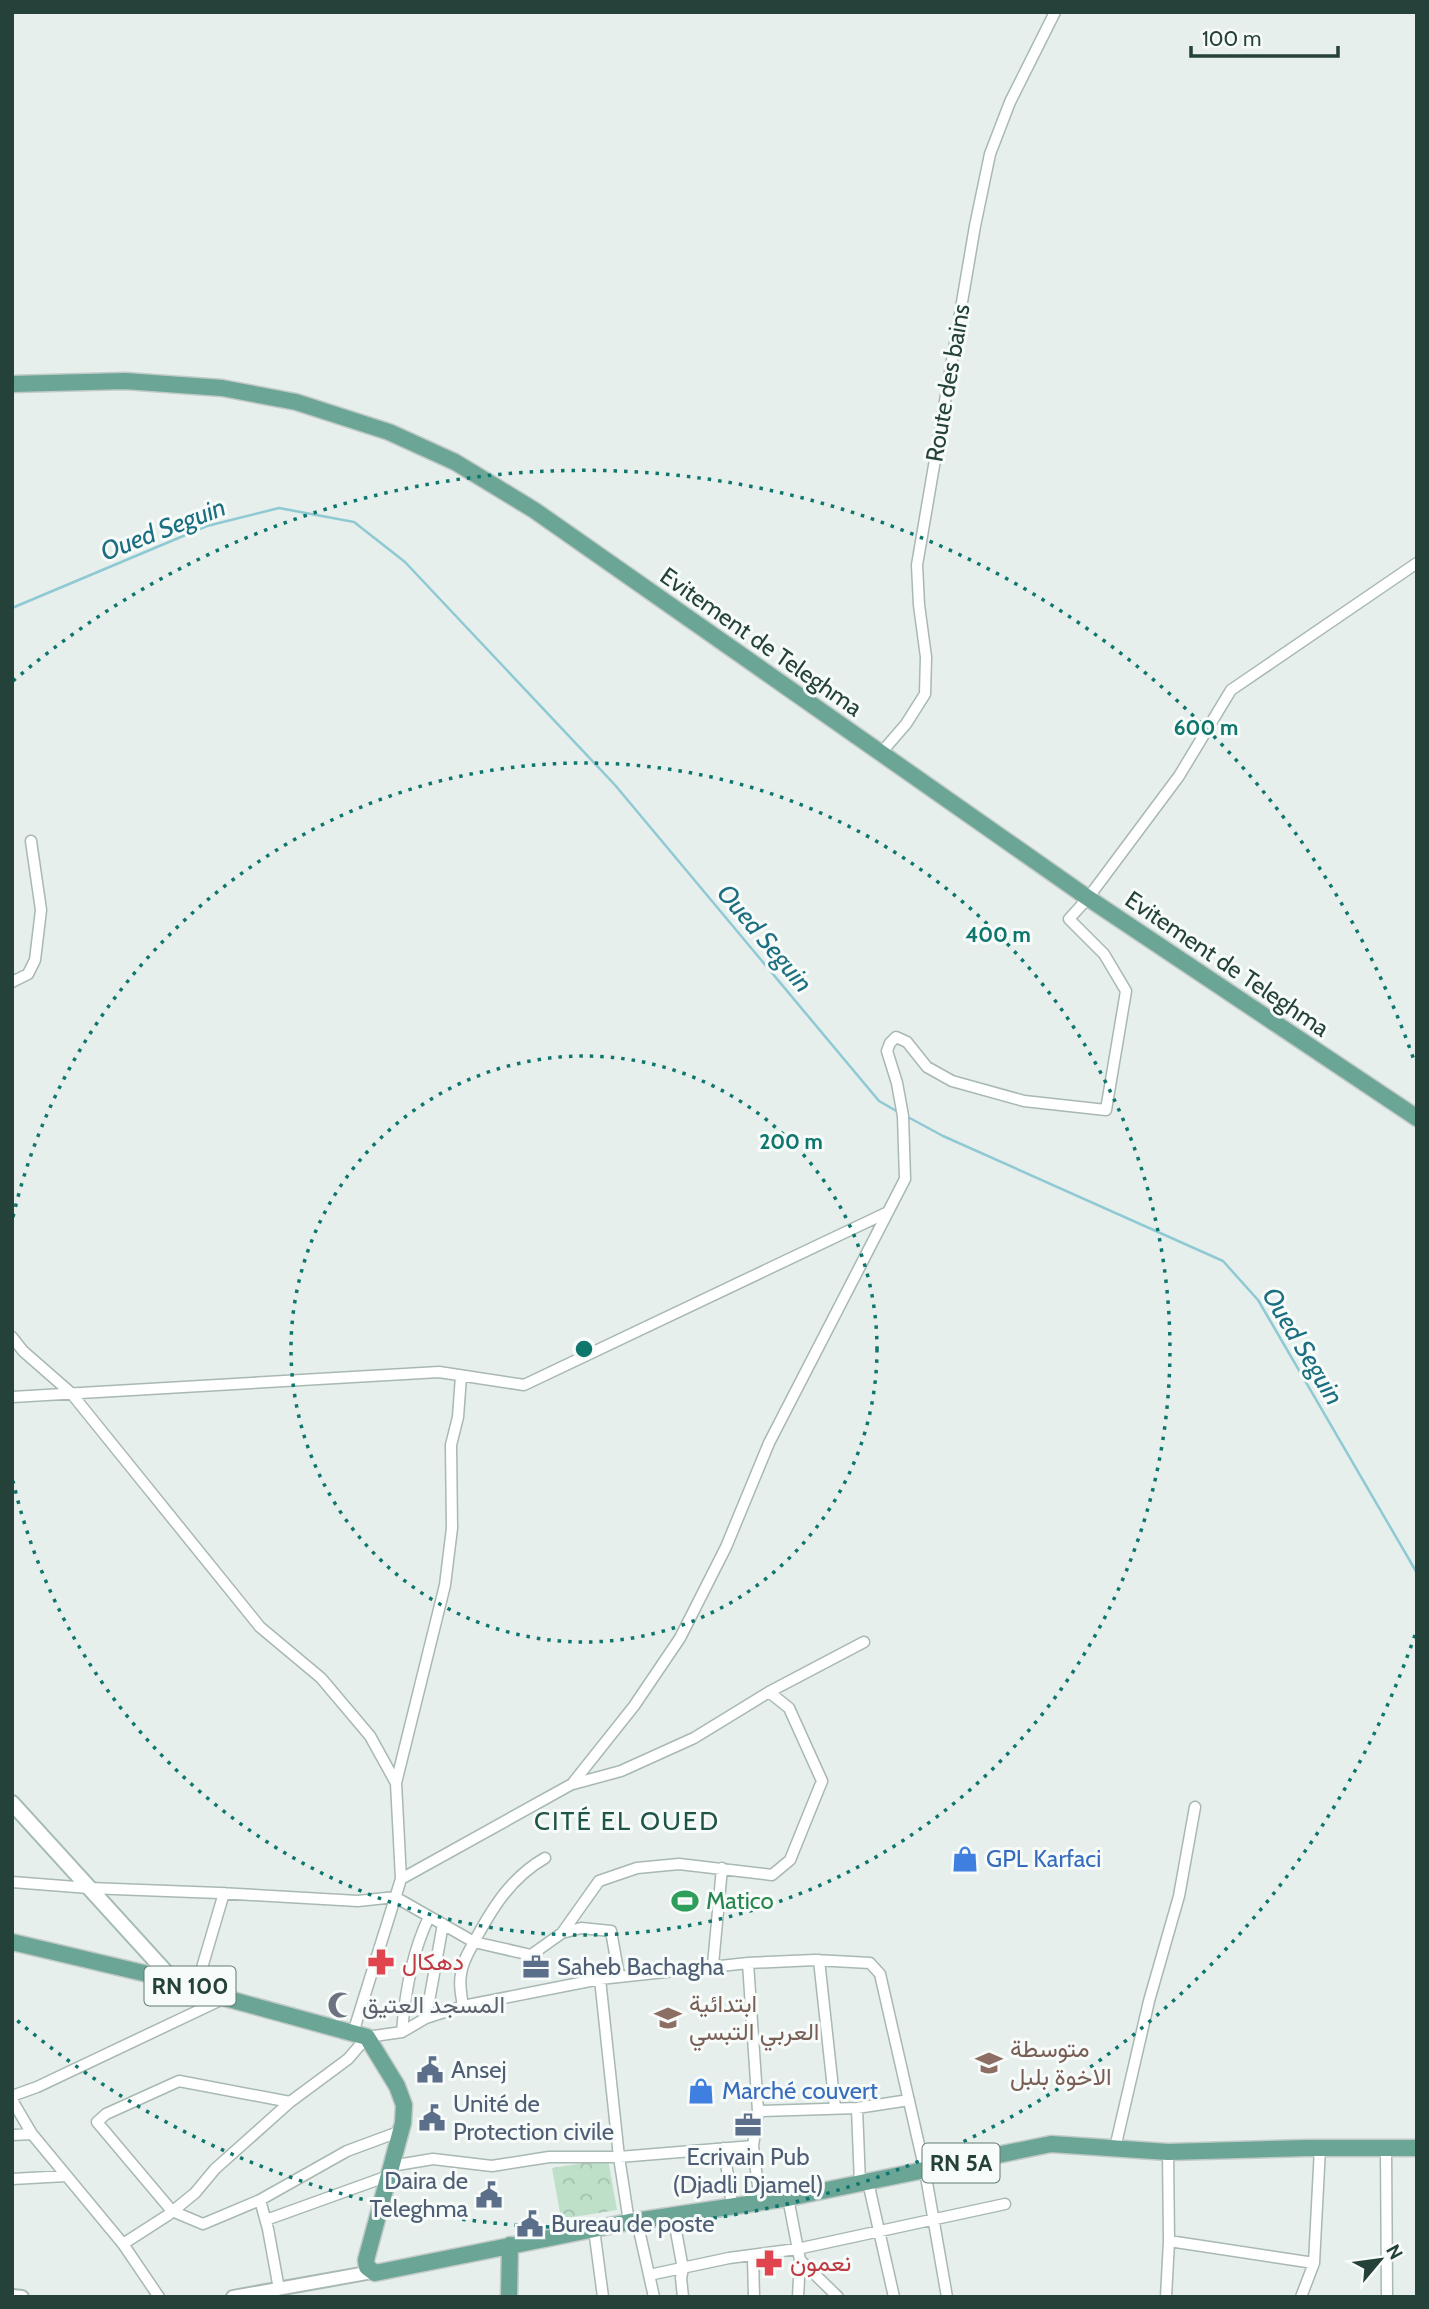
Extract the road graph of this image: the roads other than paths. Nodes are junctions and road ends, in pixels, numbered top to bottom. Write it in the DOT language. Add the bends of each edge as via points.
graph roads {
  1 [pos="1055,12"];
  2 [pos="12,384"];
  3 [pos="1417,563"];
  4 [pos="880,754"];
  5 [pos="31,841"];
  6 [pos="1088,898"];
  7 [pos="12,982"];
  8 [pos="1417,1118"];
  9 [pos="888,1212"];
  10 [pos="12,1338"];
  11 [pos="461,1376"];
  12 [pos="71,1394"];
  13 [pos="12,1397"];
  14 [pos="864,1642"];
  15 [pos="769,1692"];
  16 [pos="396,1783"];
  17 [pos="572,1784"];
  18 [pos="12,1803"];
  19 [pos="1195,1807"];
  20 [pos="545,1858"];
  21 [pos="722,1868"];
  22 [pos="401,1879"];
  23 [pos="12,1882"];
  24 [pos="89,1888"];
  25 [pos="224,1893"];
  26 [pos="395,1897"];
  27 [pos="429,1917"];
  28 [pos="443,1924"];
  29 [pos="562,1933"];
  30 [pos="12,1942"];
  31 [pos="474,1942"];
  32 [pos="819,1960"];
  33 [pos="748,1963"];
  34 [pos="713,1965"];
  35 [pos="619,1976"];
  36 [pos="600,1979"];
  37 [pos="173,1980"];
  38 [pos="196,1988"];
  39 [pos="225,1998"];
  40 [pos="463,2006"];
  41 [pos="426,2018"];
  42 [pos="402,2032"];
  43 [pos="360,2035"];
  44 [pos="12,2098"];
  45 [pos="909,2100"];
  46 [pos="290,2102"];
  47 [pos="835,2107"];
  48 [pos="858,2108"];
  49 [pos="758,2110"];
  50 [pos="401,2131"];
  51 [pos="32,2134"];
  52 [pos="12,2135"];
  53 [pos="753,2146"];
  54 [pos="724,2148"];
  55 [pos="1115,2148"];
  56 [pos="1321,2148"];
  57 [pos="1417,2148"];
  58 [pos="1386,2149"];
  59 [pos="1168,2152"];
  60 [pos="619,2157"];
  61 [pos="389,2171"];
  62 [pos="925,2171"];
  63 [pos="66,2176"];
  64 [pos="12,2179"];
  65 [pos="864,2183"];
  66 [pos="788,2198"];
  67 [pos="260,2200"];
  68 [pos="760,2202"];
  69 [pos="1005,2204"];
  70 [pos="732,2206"];
  71 [pos="172,2211"];
  72 [pos="673,2215"];
  73 [pos="934,2218"];
  74 [pos="265,2220"];
  75 [pos="633,2222"];
  76 [pos="594,2229"];
  77 [pos="880,2229"];
  78 [pos="1169,2241"];
  79 [pos="123,2245"];
  80 [pos="510,2245"];
  81 [pos="797,2249"];
  82 [pos="753,2257"];
  83 [pos="800,2260"];
  84 [pos="1314,2263"];
  85 [pos="683,2269"];
  86 [pos="372,2272"];
  87 [pos="649,2275"];
  88 [pos="279,2289"];
  89 [pos="249,2295"];
  90 [pos="12,2296"];
  91 [pos="22,2297"];
  92 [pos="159,2297"];
  93 [pos="233,2297"];
  94 [pos="509,2297"];
  95 [pos="603,2297"];
  96 [pos="654,2297"];
  97 [pos="683,2297"];
  98 [pos="754,2297"];
  99 [pos="798,2297"];
  100 [pos="838,2297"];
  101 [pos="894,2297"];
  102 [pos="947,2297"];
  103 [pos="1167,2297"];
  104 [pos="1301,2297"];
  105 [pos="1387,2297"];
  1 -- 4 [label="street, Route des bains" via="989,154 917,565 925,694"];
  2 -- 4 [label="main road, Evitement de Teleghma" via="125,381 222,388 296,402 388,432 455,462 534,510"];
  3 -- 6 [label="street" via="1231,690 1179,776"];
  4 -- 6 [label="main road, Evitement de Teleghma"];
  5 -- 7 [label="street" via="41,910 35,960 28,974"];
  6 -- 8 [label="main road, Evitement de Teleghma"];
  6 -- 9 [label="street" via="1069,919 1104,954 1126,991 1106,1110 1024,1101 952,1081 927,1067 907,1042 896,1037 887,1051 897,1083 905,1179"];
  9 -- 11 [label="street" via="524,1385"];
  9 -- 17 [label="street" via="769,1443 726,1547 680,1637 634,1706"];
  10 -- 12 [label="street"];
  11 -- 12 [label="street" via="439,1372"];
  11 -- 16 [label="street" via="451,1445 452,1528 445,1585"];
  12 -- 13 [label="street"];
  12 -- 16 [label="street" via="260,1627 321,1678 370,1737"];
  14 -- 15 [label="street"];
  15 -- 17 [label="street" via="695,1738 621,1771"];
  15 -- 21 [label="street" via="789,1708 822,1781 790,1860 772,1875"];
  16 -- 22 [label="street"];
  17 -- 22 [label="street"];
  18 -- 24 [label="main road"];
  19 -- 55 [label="street" via="1179,1896"];
  20 -- 31 [label="street" via="505,1892"];
  21 -- 29 [label="street" via="679,1864 637,1868 599,1881"];
  21 -- 34 [label="street"];
  22 -- 26 [label="street"];
  23 -- 24 [label="street"];
  24 -- 25 [label="street"];
  24 -- 37 [label="main road"];
  25 -- 26 [label="street" via="358,1901"];
  25 -- 38 [label="street"];
  26 -- 27 [label="street"];
  26 -- 43 [label="street"];
  27 -- 28 [label="street"];
  27 -- 42 [label="street" via="404,1999"];
  28 -- 31 [label="street"];
  28 -- 41 [label="street"];
  29 -- 31 [label="street" via="531,1955"];
  29 -- 35 [label="street" via="581,1928 611,1931"];
  30 -- 37 [label="main road, RN 100"];
  31 -- 40 [label="street" via="461,1972"];
  32 -- 33 [label="street"];
  32 -- 45 [label="street" via="870,1963 880,1974"];
  32 -- 47 [label="street"];
  33 -- 34 [label="street"];
  33 -- 49 [label="street"];
  34 -- 35 [label="street"];
  35 -- 36 [label="street"];
  36 -- 40 [label="street"];
  36 -- 60 [label="street"];
  37 -- 38 [label="main road, RN 100"];
  38 -- 39 [label="main road, RN 100"];
  39 -- 43 [label="main road, RN 100"];
  39 -- 44 [label="street"];
  40 -- 41 [label="street"];
  41 -- 42 [label="street"];
  42 -- 43 [label="street"];
  43 -- 46 [label="street" via="348,2059"];
  43 -- 50 [label="main road" via="397,2086 404,2105"];
  44 -- 51 [label="street"];
  45 -- 48 [label="street"];
  45 -- 62 [label="street"];
  46 -- 71 [label="street"];
  46 -- 71 [label="street" via="179,2081 97,2122"];
  47 -- 48 [label="street"];
  47 -- 49 [label="street"];
  48 -- 65 [label="street"];
  49 -- 53 [label="street"];
  50 -- 61 [label="main road"];
  50 -- 67 [label="street" via="347,2151"];
  51 -- 52 [label="street"];
  51 -- 63 [label="street"];
  53 -- 54 [label="street"];
  53 -- 68 [label="street"];
  54 -- 60 [label="street"];
  54 -- 70 [label="street"];
  55 -- 59 [label="main road, RN 5A"];
  55 -- 62 [label="main road, RN 5A" via="1051,2144"];
  56 -- 58 [label="main road, RN 5A"];
  56 -- 59 [label="main road, RN 5A"];
  56 -- 84 [label="street"];
  57 -- 58 [label="main road, RN 5A"];
  58 -- 105 [label="street"];
  59 -- 78 [label="street"];
  60 -- 61 [label="street" via="548,2157 492,2166 433,2159"];
  60 -- 75 [label="street"];
  61 -- 74 [label="street"];
  61 -- 86 [label="main road" via="366,2260"];
  62 -- 65 [label="main road, RN 5A"];
  62 -- 73 [label="street"];
  63 -- 64 [label="street"];
  63 -- 79 [label="street"];
  65 -- 66 [label="main road, RN 5A"];
  65 -- 77 [label="street"];
  66 -- 68 [label="main road, RN 5A"];
  66 -- 81 [label="street"];
  67 -- 71 [label="street" via="203,2224"];
  67 -- 74 [label="street"];
  68 -- 70 [label="main road, RN 5A"];
  69 -- 73 [label="street"];
  70 -- 72 [label="main road, RN 5A"];
  71 -- 79 [label="street"];
  72 -- 75 [label="main road, RN 5A"];
  72 -- 85 [label="street"];
  73 -- 77 [label="street"];
  73 -- 102 [label="street"];
  74 -- 88 [label="street"];
  75 -- 76 [label="main road, RN 5A"];
  75 -- 87 [label="street"];
  76 -- 80 [label="main road, RN 5A"];
  76 -- 95 [label="street"];
  77 -- 81 [label="street"];
  77 -- 101 [label="street"];
  78 -- 84 [label="street"];
  78 -- 103 [label="street"];
  79 -- 92 [label="street"];
  80 -- 86 [label="main road"];
  80 -- 94 [label="main road"];
  81 -- 82 [label="street"];
  81 -- 83 [label="street"];
  82 -- 85 [label="street"];
  82 -- 98 [label="street"];
  83 -- 99 [label="street"];
  83 -- 100 [label="street"];
  84 -- 104 [label="street"];
  85 -- 87 [label="street"];
  85 -- 97 [label="street"];
  86 -- 88 [label="street"];
  87 -- 96 [label="street"];
  88 -- 89 [label="street"];
  89 -- 93 [label="street"];
  90 -- 91 [label="street"];
}
